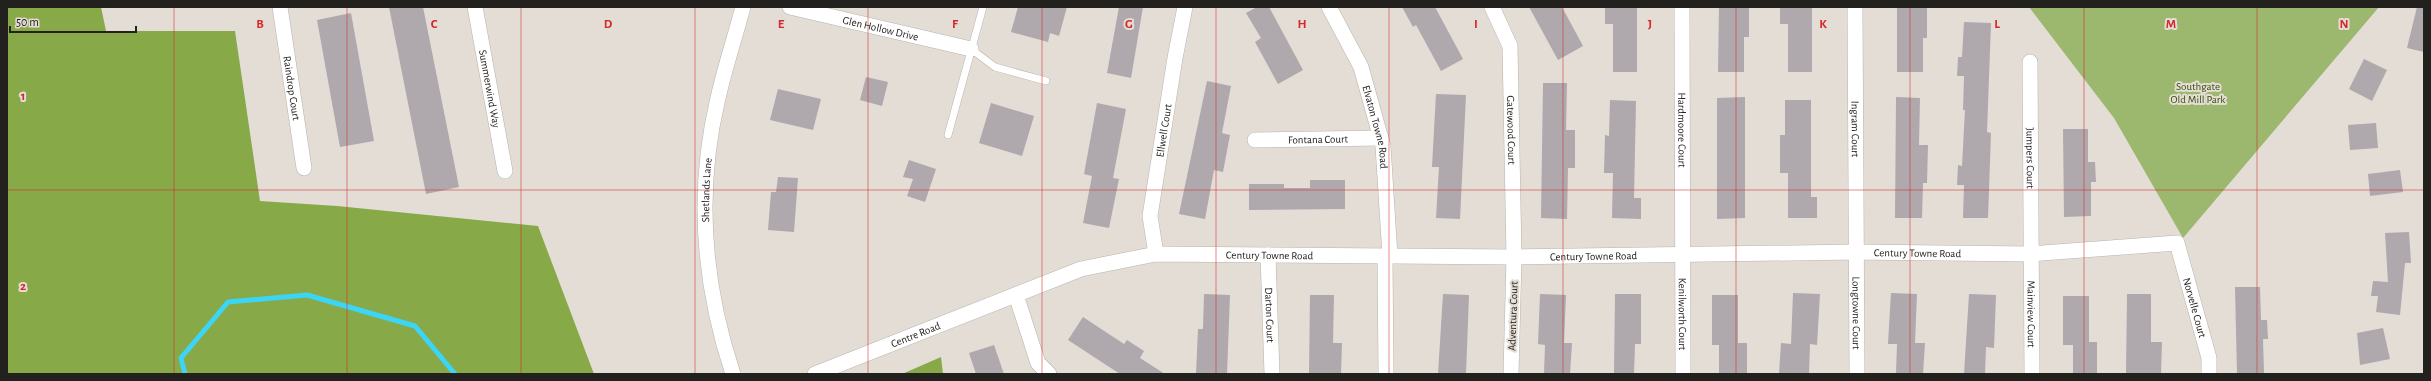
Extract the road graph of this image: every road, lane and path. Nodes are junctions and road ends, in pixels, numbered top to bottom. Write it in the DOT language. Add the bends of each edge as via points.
graph roads {
  1 [pos="280,7"];
  2 [pos="475,7"];
  3 [pos="743,7"];
  4 [pos="790,7"];
  5 [pos="983,7"];
  6 [pos="1185,7"];
  7 [pos="1329,7"];
  8 [pos="1492,7"];
  9 [pos="1682,7"];
  10 [pos="1855,7"];
  11 [pos="971,49"];
  12 [pos="2030,62"];
  13 [pos="1046,81"];
  14 [pos="948,135"];
  15 [pos="1381,138"];
  16 [pos="1255,140"];
  17 [pos="304,168"];
  18 [pos="505,171"];
  19 [pos="2177,243"];
  20 [pos="1855,252"];
  21 [pos="1156,254"];
  22 [pos="1683,254"];
  23 [pos="2030,254"];
  24 [pos="1268,256"];
  25 [pos="1388,256"];
  26 [pos="1514,257"];
  27 [pos="1016,295"];
  28 [pos="732,374"];
  29 [pos="816,374"];
  30 [pos="1049,374"];
  31 [pos="1272,374"];
  32 [pos="1386,374"];
  33 [pos="1511,374"];
  34 [pos="1683,374"];
  35 [pos="1857,374"];
  36 [pos="2032,374"];
  37 [pos="2210,374"];
  1 -- 17 [label="street, Raindrop Court"];
  2 -- 18 [label="street, Summerwind Way"];
  3 -- 28 [label="street, Shetlands Lane" via="718,98 707,163 705,227 708,276"];
  4 -- 11 [label="street, Glen Hollow Drive"];
  5 -- 11 [label="lane"];
  6 -- 21 [label="street, Ellwell Court" via="1150,216"];
  7 -- 15 [label="street, Elvaton Towne Road" via="1361,66"];
  8 -- 26 [label="street, Gatewood Court" via="1510,46"];
  9 -- 22 [label="street, Hardmoore Court"];
  10 -- 20 [label="street, Ingram Court"];
  11 -- 13 [label="lane" via="995,67"];
  11 -- 14 [label="lane"];
  12 -- 23 [label="street, Jumpers Court"];
  15 -- 16 [label="street, Fontana Court"];
  15 -- 25 [label="street, Elvaton Towne Road"];
  19 -- 23 [label="street, Century Towne Road"];
  19 -- 37 [label="street, Norvelle Court" via="2209,358"];
  20 -- 22 [label="street, Century Towne Road"];
  20 -- 23 [label="street, Century Towne Road"];
  20 -- 35 [label="street, Longtowne Court"];
  21 -- 24 [label="street, Century Towne Road"];
  21 -- 27 [label="street, Century Towne Road" via="1081,269"];
  22 -- 26 [label="street, Century Towne Road"];
  22 -- 34 [label="street, Kenilworth Court"];
  23 -- 36 [label="street, Mainview Court"];
  24 -- 25 [label="street, Century Towne Road"];
  24 -- 31 [label="street, Darton Court"];
  25 -- 26 [label="street, Century Towne Road"];
  25 -- 32 [label="street"];
  26 -- 33 [label="street, Adventura Court"];
  27 -- 29 [label="street, Centre Road"];
  27 -- 30 [label="street" via="1038,363"];
}
